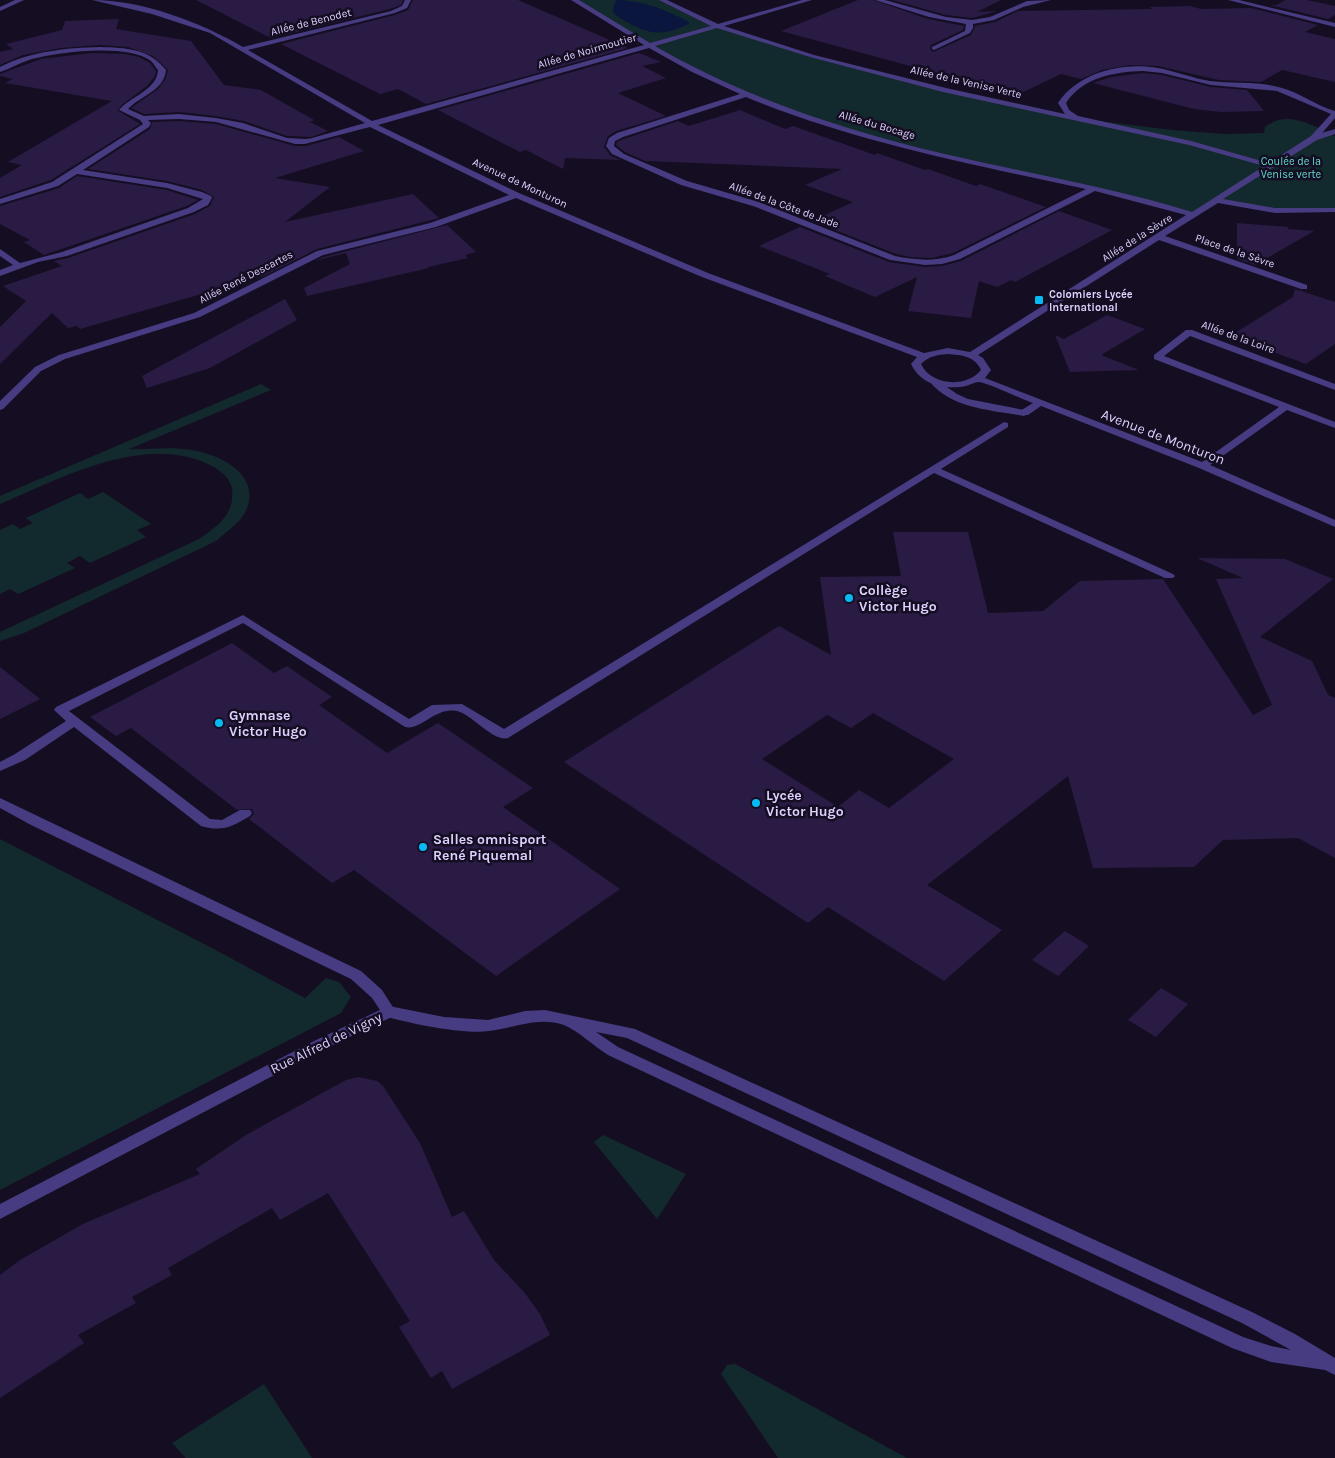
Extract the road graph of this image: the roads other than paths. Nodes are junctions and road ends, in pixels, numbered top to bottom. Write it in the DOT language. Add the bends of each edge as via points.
graph roads {
  1 [pos="22,0"];
  2 [pos="95,0"];
  3 [pos="408,0"];
  4 [pos="574,0"];
  5 [pos="662,0"];
  6 [pos="808,0"];
  7 [pos="878,0"];
  8 [pos="1048,0"];
  9 [pos="1231,0"];
  10 [pos="117,2"];
  11 [pos="4,5"];
  12 [pos="969,23"];
  13 [pos="1335,25"];
  14 [pos="717,26"];
  15 [pos="650,45"];
  16 [pos="934,48"];
  17 [pos="243,50"];
  18 [pos="0,70"];
  19 [pos="747,94"];
  20 [pos="1335,114"];
  21 [pos="1082,119"];
  22 [pos="144,121"];
  23 [pos="373,125"];
  24 [pos="1322,128"];
  25 [pos="1335,131"];
  26 [pos="1314,138"];
  27 [pos="1271,166"];
  28 [pos="76,171"];
  29 [pos="1092,189"];
  30 [pos="516,195"];
  31 [pos="1217,200"];
  32 [pos="0,202"];
  33 [pos="1335,210"];
  34 [pos="1194,215"];
  35 [pos="1160,236"];
  36 [pos="0,252"];
  37 [pos="19,266"];
  38 [pos="0,273"];
  39 [pos="1304,287"];
  40 [pos="971,355"];
  41 [pos="923,356"];
  42 [pos="980,379"];
  43 [pos="935,382"];
  44 [pos="1335,387"];
  45 [pos="1039,404"];
  46 [pos="0,406"];
  47 [pos="1287,406"];
  48 [pos="1335,424"];
  49 [pos="1004,425"];
  50 [pos="1203,466"];
  51 [pos="933,469"];
  52 [pos="1335,524"];
  53 [pos="1169,576"];
  54 [pos="74,721"];
  55 [pos="0,767"];
  56 [pos="0,802"];
  57 [pos="245,813"];
  58 [pos="389,1012"];
  59 [pos="566,1019"];
  60 [pos="0,1212"];
  61 [pos="1333,1366"];
  1 -- 11 [label="street"];
  2 -- 10 [label="street, Avenue de Monturon"];
  3 -- 17 [label="street, Allée de Benodet" via="405,6 394,12"];
  4 -- 15 [label="street, Allée du Bocage"];
  5 -- 14 [label="street, Allée de la Venise Verte"];
  6 -- 14 [label="street, Allée de Noirmoutier"];
  7 -- 12 [label="street"];
  8 -- 12 [label="street" via="1026,2 985,21"];
  9 -- 13 [label="street"];
  10 -- 17 [label="street, Avenue de Monturon" via="193,24"];
  12 -- 16 [label="street" via="968,32"];
  14 -- 15 [label="street, Allée de Noirmoutier"];
  14 -- 21 [label="street, Allée de la Venise Verte" via="872,72"];
  15 -- 19 [label="street, Allée du Bocage"];
  15 -- 23 [label="street, Allée de Noirmoutier"];
  17 -- 23 [label="street, Avenue de Monturon"];
  18 -- 22 [label="street" via="24,59 70,50 110,50 142,55 157,63 163,74 154,86 123,110"];
  19 -- 29 [label="street, Allée du Bocage" via="912,148"];
  19 -- 29 [label="street, Allée de la Côte de Jade" via="620,135 612,140 610,146 615,152 684,184 756,204 893,258 910,261 937,262 957,257"];
  20 -- 21 [label="street" via="1270,87 1209,82 1138,70 1106,74 1076,86 1065,97 1063,106"];
  20 -- 24 [label="street, Allée de la Sèvre"];
  21 -- 27 [label="street, Allée de la Venise Verte" via="1191,143"];
  22 -- 23 [label="street, Allée de Noirmoutier" via="215,126 272,144 287,145"];
  22 -- 28 [label="street"];
  23 -- 30 [label="street, Avenue de Monturon"];
  24 -- 25 [label="street"];
  24 -- 26 [label="street, Allée de la Sèvre"];
  25 -- 26 [label="street, Allée de la Sèvre"];
  26 -- 27 [label="street, Allée de la Sèvre"];
  27 -- 31 [label="street, Allée de la Sèvre"];
  28 -- 32 [label="street" via="55,184"];
  28 -- 37 [label="street" via="194,192 208,200 191,210 146,226"];
  29 -- 34 [label="street, Allée du Bocage"];
  30 -- 41 [label="street, Avenue de Monturon" via="705,275"];
  30 -- 46 [label="street, Allée René Descartes" via="433,225 320,253 197,315 54,360 33,373"];
  31 -- 33 [label="street" via="1288,212"];
  31 -- 34 [label="street, Allée de la Sèvre"];
  34 -- 35 [label="street, Allée de la Sèvre"];
  35 -- 39 [label="street, Place de la Sèvre"];
  35 -- 40 [label="street, Allée de la Sèvre"];
  36 -- 37 [label="street"];
  37 -- 38 [label="street"];
  40 -- 41 [label="street" via="948,351"];
  40 -- 42 [label="street" via="984,364 986,370"];
  41 -- 43 [label="street" via="916,364 917,370"];
  42 -- 43 [label="street" via="958,384"];
  42 -- 45 [label="street, Avenue de Monturon"];
  43 -- 45 [label="street" via="952,396 982,405 1024,413"];
  44 -- 47 [label="street, Allée de la Loire" via="1189,332 1156,357"];
  45 -- 50 [label="street, Avenue de Monturon"];
  47 -- 48 [label="street, Allée de la Loire"];
  47 -- 50 [label="street"];
  49 -- 51 [label="street"];
  50 -- 52 [label="street, Avenue de Monturon"];
  51 -- 53 [label="street"];
  51 -- 54 [label="street" via="504,734 462,708 436,708 408,724 243,618 60,710"];
  54 -- 55 [label="street"];
  54 -- 57 [label="street" via="206,822 224,825"];
  56 -- 58 [label="street, Rue Alfred de Vigny" via="356,975 377,994"];
  58 -- 59 [label="street" via="488,1026 524,1017"];
  58 -- 60 [label="street, Rue Alfred de Vigny" via="316,1046"];
  59 -- 61 [label="street" via="630,1033 1248,1318"];
  59 -- 61 [label="street" via="613,1051 1238,1343 1271,1354"];
}
